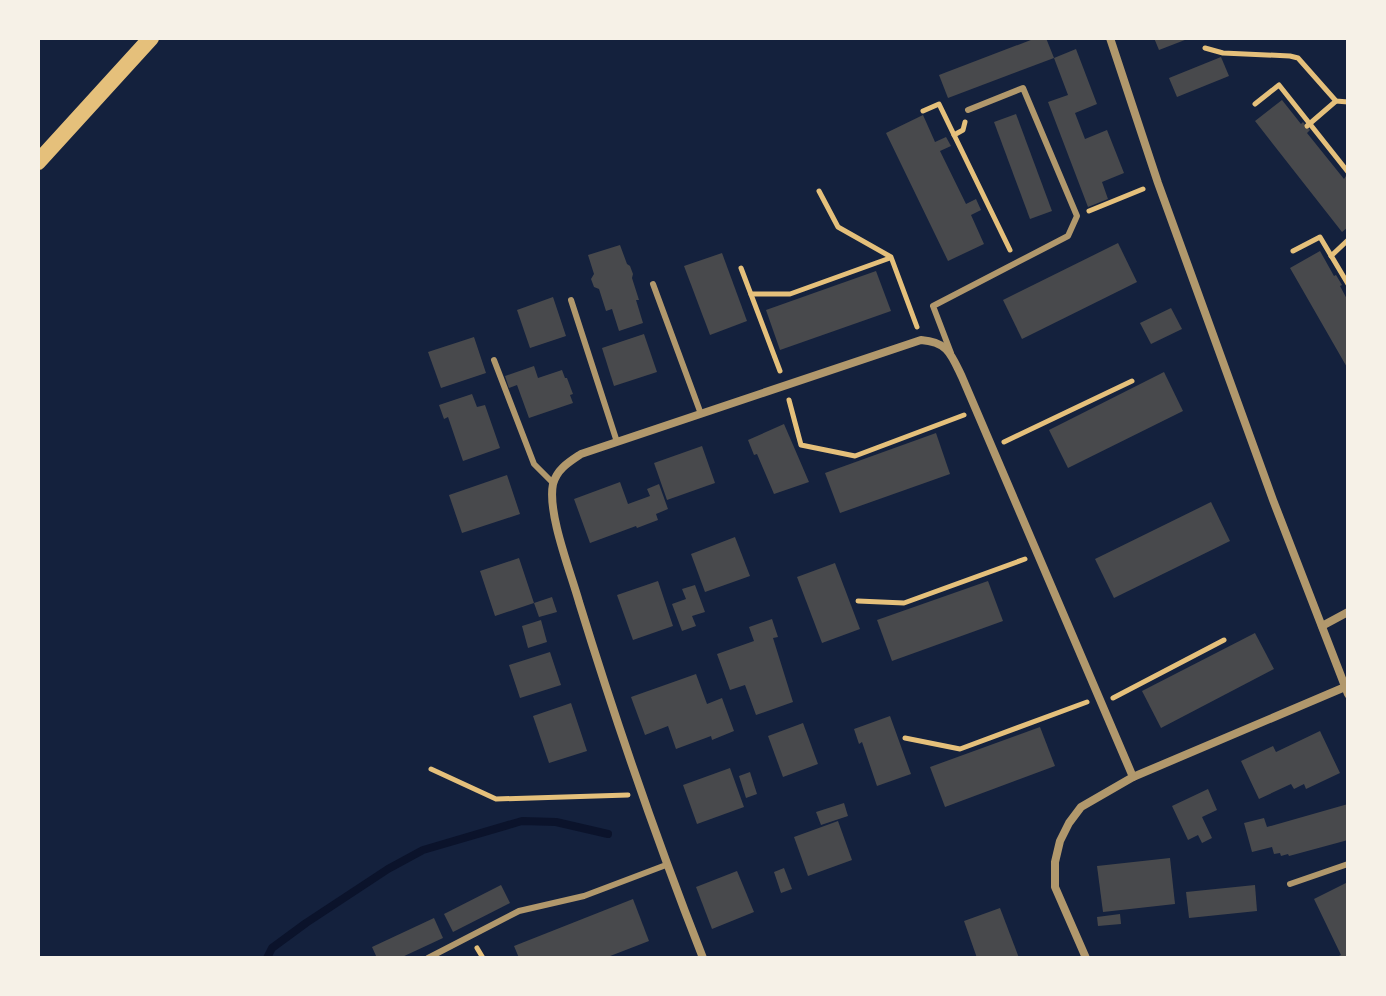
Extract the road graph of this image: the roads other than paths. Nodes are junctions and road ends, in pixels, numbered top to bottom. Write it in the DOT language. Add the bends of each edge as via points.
graph roads {
  1 [pos="151,38"];
  2 [pos="1110,38"];
  3 [pos="968,110"];
  4 [pos="38,162"];
  5 [pos="653,284"];
  6 [pos="571,300"];
  7 [pos="951,353"];
  8 [pos="494,360"];
  9 [pos="701,414"];
  10 [pos="617,442"];
  11 [pos="553,483"];
  12 [pos="1348,612"];
  13 [pos="1322,626"];
  14 [pos="1346,690"];
  15 [pos="1133,777"];
  16 [pos="1348,864"];
  17 [pos="666,865"];
  18 [pos="1290,884"];
  19 [pos="428,958"];
  20 [pos="703,958"];
  21 [pos="1086,958"];
  1 -- 4 [label="main road"];
  2 -- 13 [label="street" via="1158,183"];
  3 -- 7 [label="lane" via="1023,88 1077,216 1068,236 933,306"];
  5 -- 9 [label="lane"];
  6 -- 10 [label="lane"];
  7 -- 9 [label="street" via="937,341 921,340"];
  7 -- 15 [label="street"];
  8 -- 11 [label="lane" via="534,464"];
  9 -- 10 [label="street"];
  10 -- 11 [label="street" via="581,454 563,466"];
  11 -- 17 [label="street" via="559,535"];
  12 -- 13 [label="street"];
  13 -- 14 [label="street"];
  14 -- 15 [label="street"];
  15 -- 21 [label="street" via="1081,807 1060,841 1055,887"];
  16 -- 18 [label="lane"];
  17 -- 19 [label="lane" via="584,896 519,911"];
  17 -- 20 [label="street"];
}
